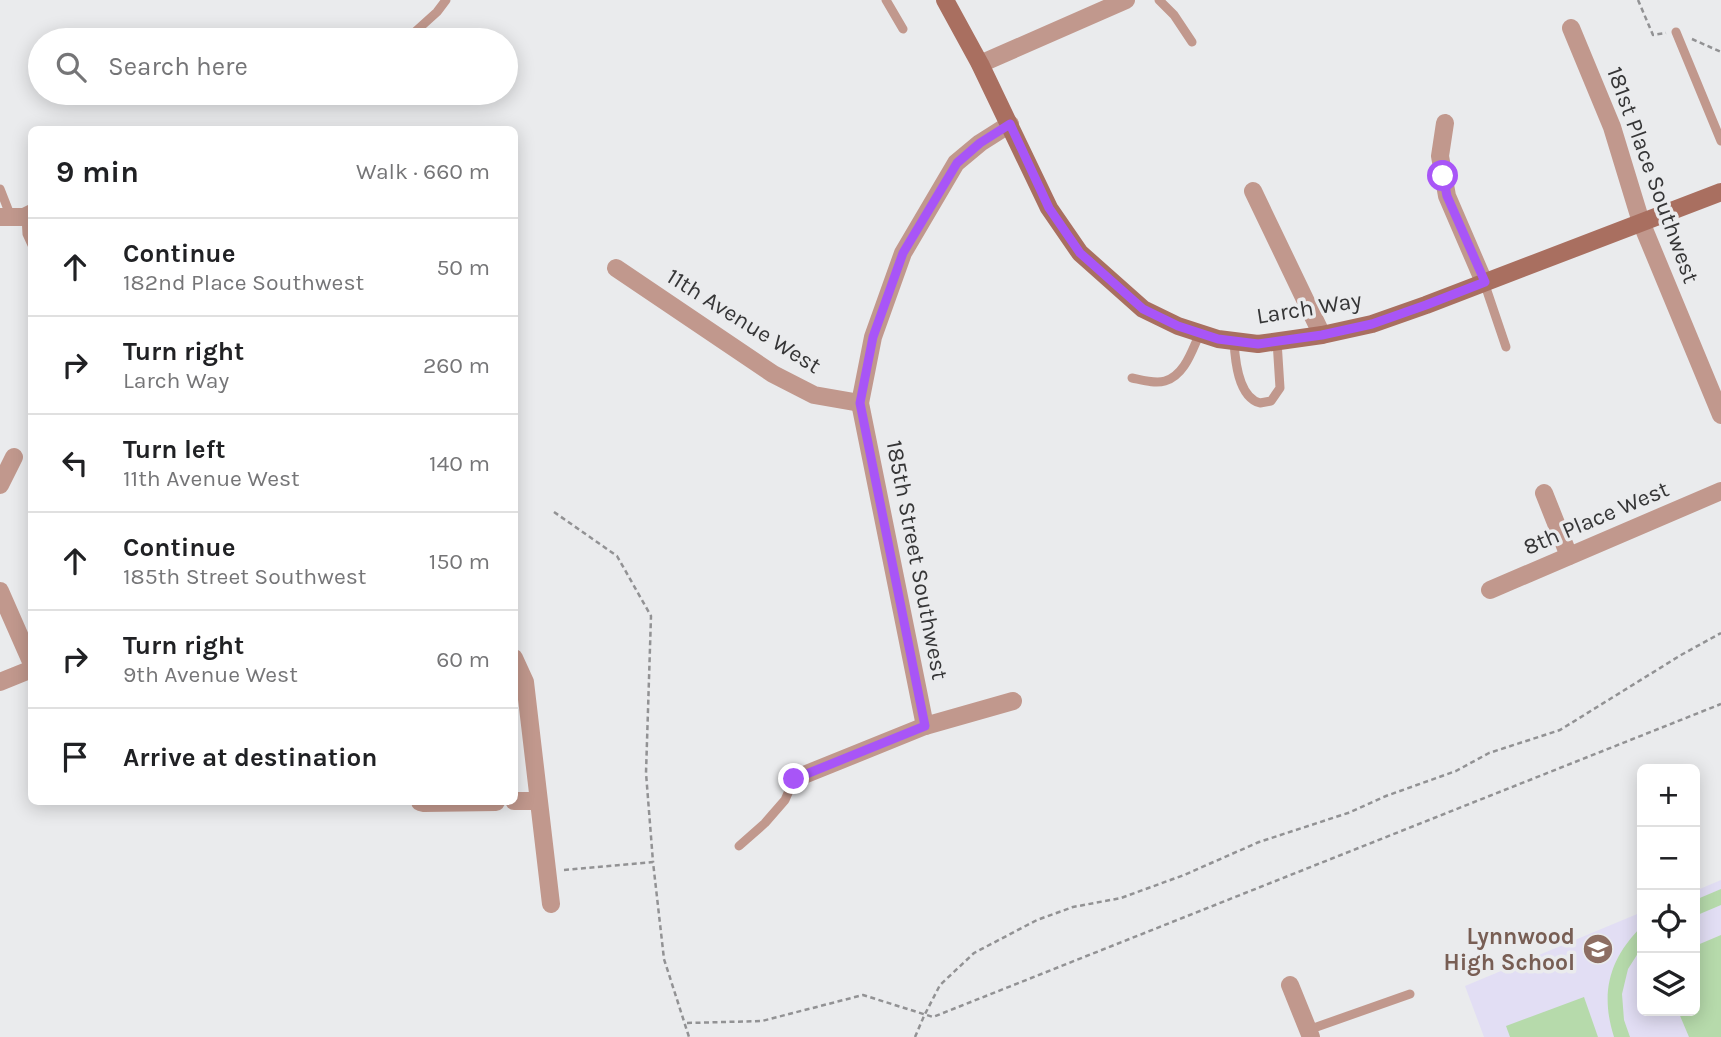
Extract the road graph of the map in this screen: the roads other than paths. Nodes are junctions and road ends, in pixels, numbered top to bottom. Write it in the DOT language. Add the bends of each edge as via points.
graph roads {
  1 [pos="446,0"];
  2 [pos="886,0"];
  3 [pos="945,0"];
  4 [pos="1126,0"];
  5 [pos="1159,0"];
  6 [pos="419,28"];
  7 [pos="1571,28"];
  8 [pos="904,29"];
  9 [pos="1676,32"];
  10 [pos="1192,41"];
  11 [pos="980,64"];
  12 [pos="1445,123"];
  13 [pos="1010,124"];
  14 [pos="1721,141"];
  15 [pos="0,189"];
  16 [pos="1253,191"];
  17 [pos="1721,192"];
  18 [pos="17,216"];
  19 [pos="1641,222"];
  20 [pos="28,236"];
  21 [pos="615,268"];
  22 [pos="1485,282"];
  23 [pos="1200,333"];
  24 [pos="1322,335"];
  25 [pos="1234,341"];
  26 [pos="1277,341"];
  27 [pos="1506,347"];
  28 [pos="1132,379"];
  29 [pos="860,403"];
  30 [pos="1721,415"];
  31 [pos="14,457"];
  32 [pos="0,485"];
  33 [pos="1721,491"];
  34 [pos="1544,493"];
  35 [pos="1569,556"];
  36 [pos="1490,590"];
  37 [pos="0,591"];
  38 [pos="28,655"];
  39 [pos="518,667"];
  40 [pos="28,671"];
  41 [pos="0,682"];
  42 [pos="1013,701"];
  43 [pos="925,726"];
  44 [pos="794,779"];
  45 [pos="518,801"];
  46 [pos="538,801"];
  47 [pos="739,846"];
  48 [pos="551,904"];
  49 [pos="1290,985"];
  50 [pos="1410,994"];
  51 [pos="1309,1033"];
  1 -- 6 [label="lane"];
  2 -- 8 [label="lane"];
  3 -- 11 [label="main road, Larch Way"];
  4 -- 11 [label="street"];
  5 -- 10 [label="lane"];
  7 -- 19 [label="street, 181st Place Southwest" via="1612,127"];
  9 -- 14 [label="lane"];
  11 -- 13 [label="main road, Larch Way"];
  12 -- 22 [label="street" via="1440,156 1447,196"];
  13 -- 23 [label="main road, Larch Way" via="1049,208 1080,253 1143,309"];
  13 -- 29 [label="street" via="957,163 903,253 873,337"];
  15 -- 18 [label="lane"];
  16 -- 24 [label="street"];
  17 -- 19 [label="main road, Larch Way"];
  18 -- 20 [label="lane"];
  19 -- 22 [label="main road, Larch Way"];
  19 -- 30 [label="street, 181st Place Southwest"];
  21 -- 29 [label="street, 11th Avenue West" via="773,374 814,395"];
  22 -- 24 [label="main road, Larch Way" via="1372,324"];
  22 -- 27 [label="lane"];
  23 -- 25 [label="main road, Larch Way"];
  23 -- 28 [label="lane" via="1181,371 1173,377 1152,382"];
  24 -- 26 [label="main road, Larch Way"];
  25 -- 26 [label="main road, Larch Way"];
  25 -- 26 [label="lane" via="1238,376 1251,398 1260,403 1271,401 1280,388"];
  29 -- 43 [label="street, 185th Street Southwest"];
  31 -- 32 [label="street"];
  33 -- 35 [label="street, 8th Place West"];
  34 -- 35 [label="street"];
  35 -- 36 [label="street, 8th Place West"];
  37 -- 38 [label="street"];
  39 -- 46 [label="street" via="524,682"];
  40 -- 41 [label="street"];
  42 -- 43 [label="street"];
  43 -- 44 [label="street"];
  44 -- 47 [label="lane" via="785,800"];
  45 -- 46 [label="street"];
  46 -- 48 [label="street"];
  49 -- 51 [label="street"];
  50 -- 51 [label="lane"];
}
